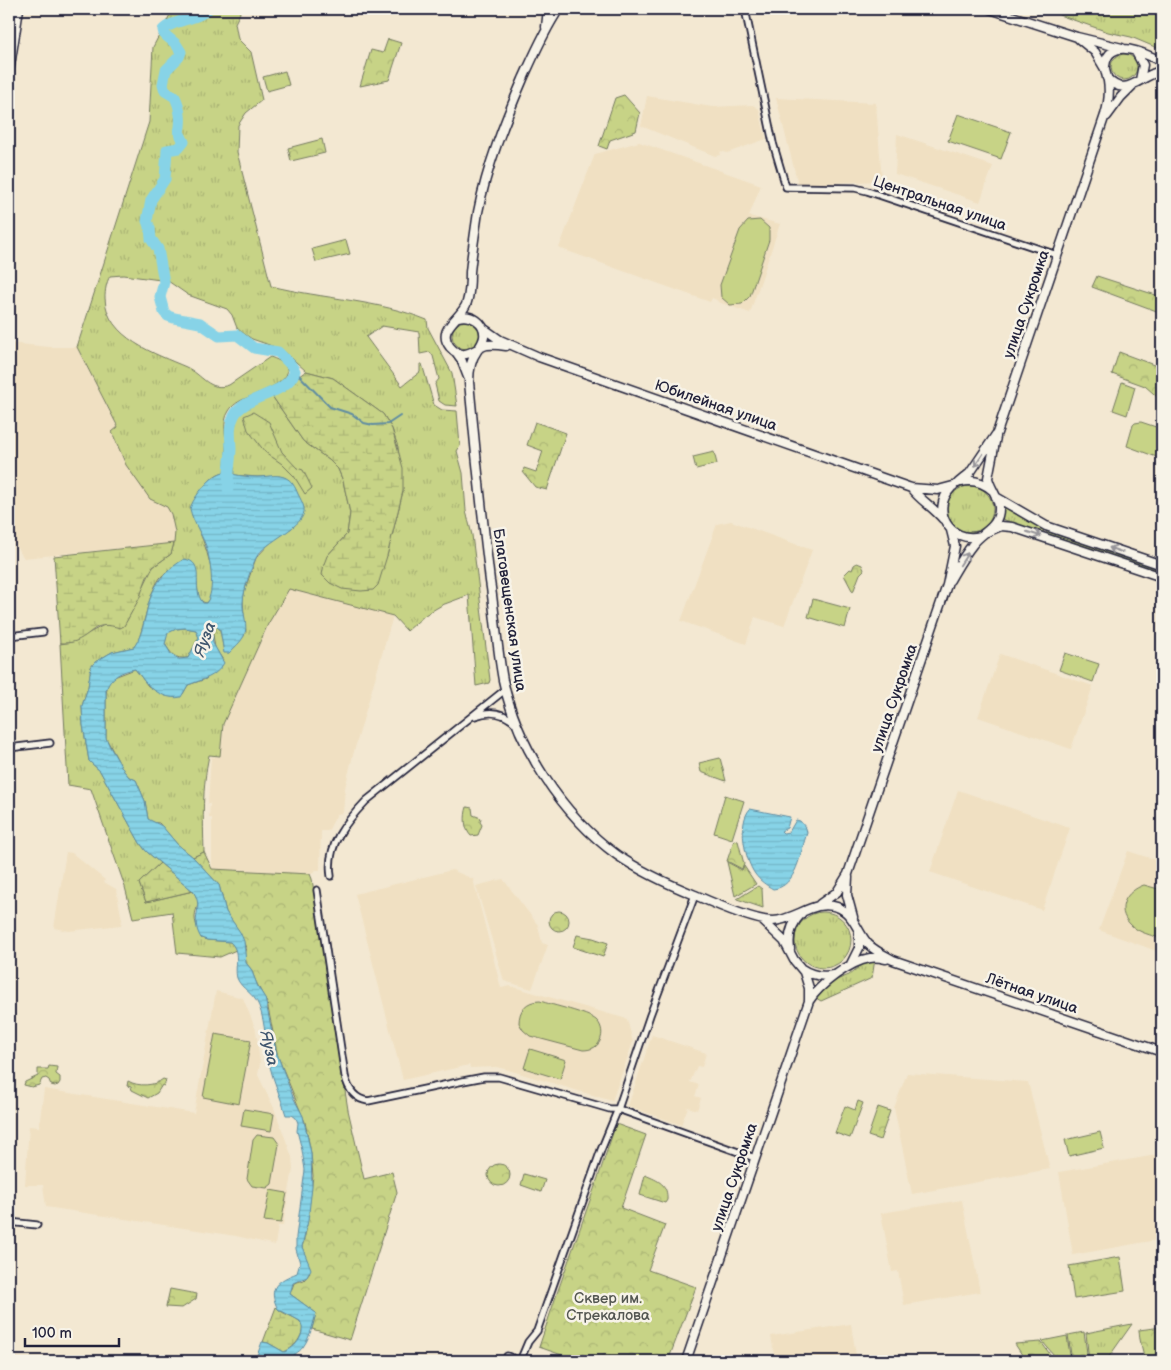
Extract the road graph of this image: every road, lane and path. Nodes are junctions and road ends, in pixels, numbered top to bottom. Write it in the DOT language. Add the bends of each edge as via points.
graph roads {
  1 [pos="19,9"];
  2 [pos="548,9"];
  3 [pos="559,9"];
  4 [pos="745,9"];
  5 [pos="990,9"];
  6 [pos="545,29"];
  7 [pos="1077,37"];
  8 [pos="1122,48"];
  9 [pos="1136,52"];
  10 [pos="1162,62"];
  11 [pos="1105,68"];
  12 [pos="1162,71"];
  13 [pos="9,72"];
  14 [pos="1107,78"];
  15 [pos="1136,82"];
  16 [pos="1102,124"];
  17 [pos="1057,255"];
  18 [pos="468,300"];
  19 [pos="458,317"];
  20 [pos="480,324"];
  21 [pos="513,347"];
  22 [pos="478,349"];
  23 [pos="456,352"];
  24 [pos="469,382"];
  25 [pos="997,433"];
  26 [pos="955,485"];
  27 [pos="911,488"];
  28 [pos="994,494"];
  29 [pos="945,522"];
  30 [pos="951,530"];
  31 [pos="985,533"];
  32 [pos="1162,565"];
  33 [pos="1162,577"];
  34 [pos="947,584"];
  35 [pos="43,632"];
  36 [pos="9,636"];
  37 [pos="506,689"];
  38 [pos="468,719"];
  39 [pos="518,726"];
  40 [pos="50,742"];
  41 [pos="9,748"];
  42 [pos="848,874"];
  43 [pos="331,876"];
  44 [pos="317,890"];
  45 [pos="695,895"];
  46 [pos="818,905"];
  47 [pos="802,912"];
  48 [pos="763,921"];
  49 [pos="854,921"];
  50 [pos="858,929"];
  51 [pos="790,950"];
  52 [pos="893,960"];
  53 [pos="799,966"];
  54 [pos="848,967"];
  55 [pos="841,972"];
  56 [pos="809,1002"];
  57 [pos="1162,1052"];
  58 [pos="618,1109"];
  59 [pos="755,1158"];
  60 [pos="9,1222"];
  61 [pos="37,1225"];
  62 [pos="507,1356"];
  63 [pos="520,1361"];
  64 [pos="686,1361"];
  1 -- 13 [label="street"];
  2 -- 6 [label="street"];
  3 -- 6 [label="street"];
  4 -- 17 [label="street, Центральная улица" via="773,143 786,187 867,191"];
  5 -- 7 [label="street"];
  6 -- 18 [label="street" via="500,130 485,179"];
  7 -- 8 [label="street"];
  7 -- 11 [label="street" via="1094,52"];
  8 -- 9 [label="street"];
  8 -- 11 [label="street" via="1111,53"];
  9 -- 10 [label="street"];
  9 -- 15 [label="street" via="1143,65"];
  11 -- 14 [label="street"];
  12 -- 15 [label="street"];
  14 -- 15 [label="street" via="1120,86"];
  14 -- 16 [label="street, улица Сукромка" via="1109,100"];
  15 -- 16 [label="street, улица Сукромка"];
  16 -- 17 [label="street, улица Сукромка"];
  17 -- 25 [label="street, улица Сукромка"];
  18 -- 19 [label="street"];
  18 -- 20 [label="street" via="470,310"];
  19 -- 20 [label="street" via="468,316"];
  19 -- 23 [label="street" via="449,325 446,334 448,344"];
  20 -- 21 [label="street, Юбилейная улица"];
  20 -- 22 [label="street" via="484,339"];
  21 -- 22 [label="street, Юбилейная улица" via="488,345"];
  21 -- 27 [label="street, Юбилейная улица"];
  22 -- 23 [label="street" via="467,354"];
  22 -- 24 [label="street" via="471,365"];
  23 -- 24 [label="street"];
  24 -- 37 [label="street, Благовещенская улица"];
  25 -- 26 [label="street, улица Сукромка, one-way" via="970,473"];
  25 -- 28 [label="street" via="988,472"];
  26 -- 27 [label="street, Юбилейная улица" via="938,490"];
  26 -- 28 [label="street" via="974,481 984,484"];
  26 -- 29 [label="street" via="943,500"];
  27 -- 29 [label="street, Юбилейная улица"];
  28 -- 31 [label="street" via="999,507 997,518"];
  32 -- 28 [label="street, one-way" via="1046,526"];
  29 -- 30 [label="street"];
  30 -- 31 [label="street" via="966,537"];
  30 -- 34 [label="street, улица Сукромка" via="955,546"];
  31 -- 33 [label="street, one-way" via="1001,526 1012,526"];
  34 -- 31 [label="street, one-way" via="973,544"];
  34 -- 42 [label="street, улица Сукромка"];
  35 -- 36 [label="street"];
  37 -- 38 [label="street"];
  37 -- 39 [label="street, Благовещенская улица"];
  38 -- 39 [label="street" via="498,712"];
  38 -- 43 [label="street" via="377,791 355,813 333,849"];
  39 -- 45 [label="street, Благовещенская улица" via="541,771 581,824 625,860"];
  40 -- 41 [label="street"];
  42 -- 46 [label="street, улица Сукромка" via="837,892"];
  42 -- 49 [label="street, улица Сукромка" via="846,895"];
  44 -- 58 [label="street" via="345,1076 356,1096 368,1100 463,1080 497,1077"];
  45 -- 48 [label="street, Благовещенская улица"];
  45 -- 58 [label="street"];
  46 -- 47 [label="street"];
  46 -- 49 [label="street" via="837,907"];
  47 -- 48 [label="street" via="785,920"];
  47 -- 51 [label="street" via="790,932"];
  48 -- 51 [label="street"];
  49 -- 50 [label="street"];
  50 -- 52 [label="street" via="873,949"];
  50 -- 54 [label="street" via="859,948"];
  51 -- 53 [label="street"];
  52 -- 54 [label="street" via="870,958"];
  52 -- 57 [label="street, Лётная улица"];
  53 -- 55 [label="street" via="820,976"];
  53 -- 56 [label="street" via="808,980"];
  54 -- 55 [label="street"];
  55 -- 56 [label="street" via="824,982"];
  56 -- 59 [label="street, улица Сукромка"];
  58 -- 59 [label="street"];
  58 -- 63 [label="street" via="537,1331"];
  59 -- 64 [label="street, улица Сукромка"];
  60 -- 61 [label="street"];
  62 -- 63 [label="street"];
}
